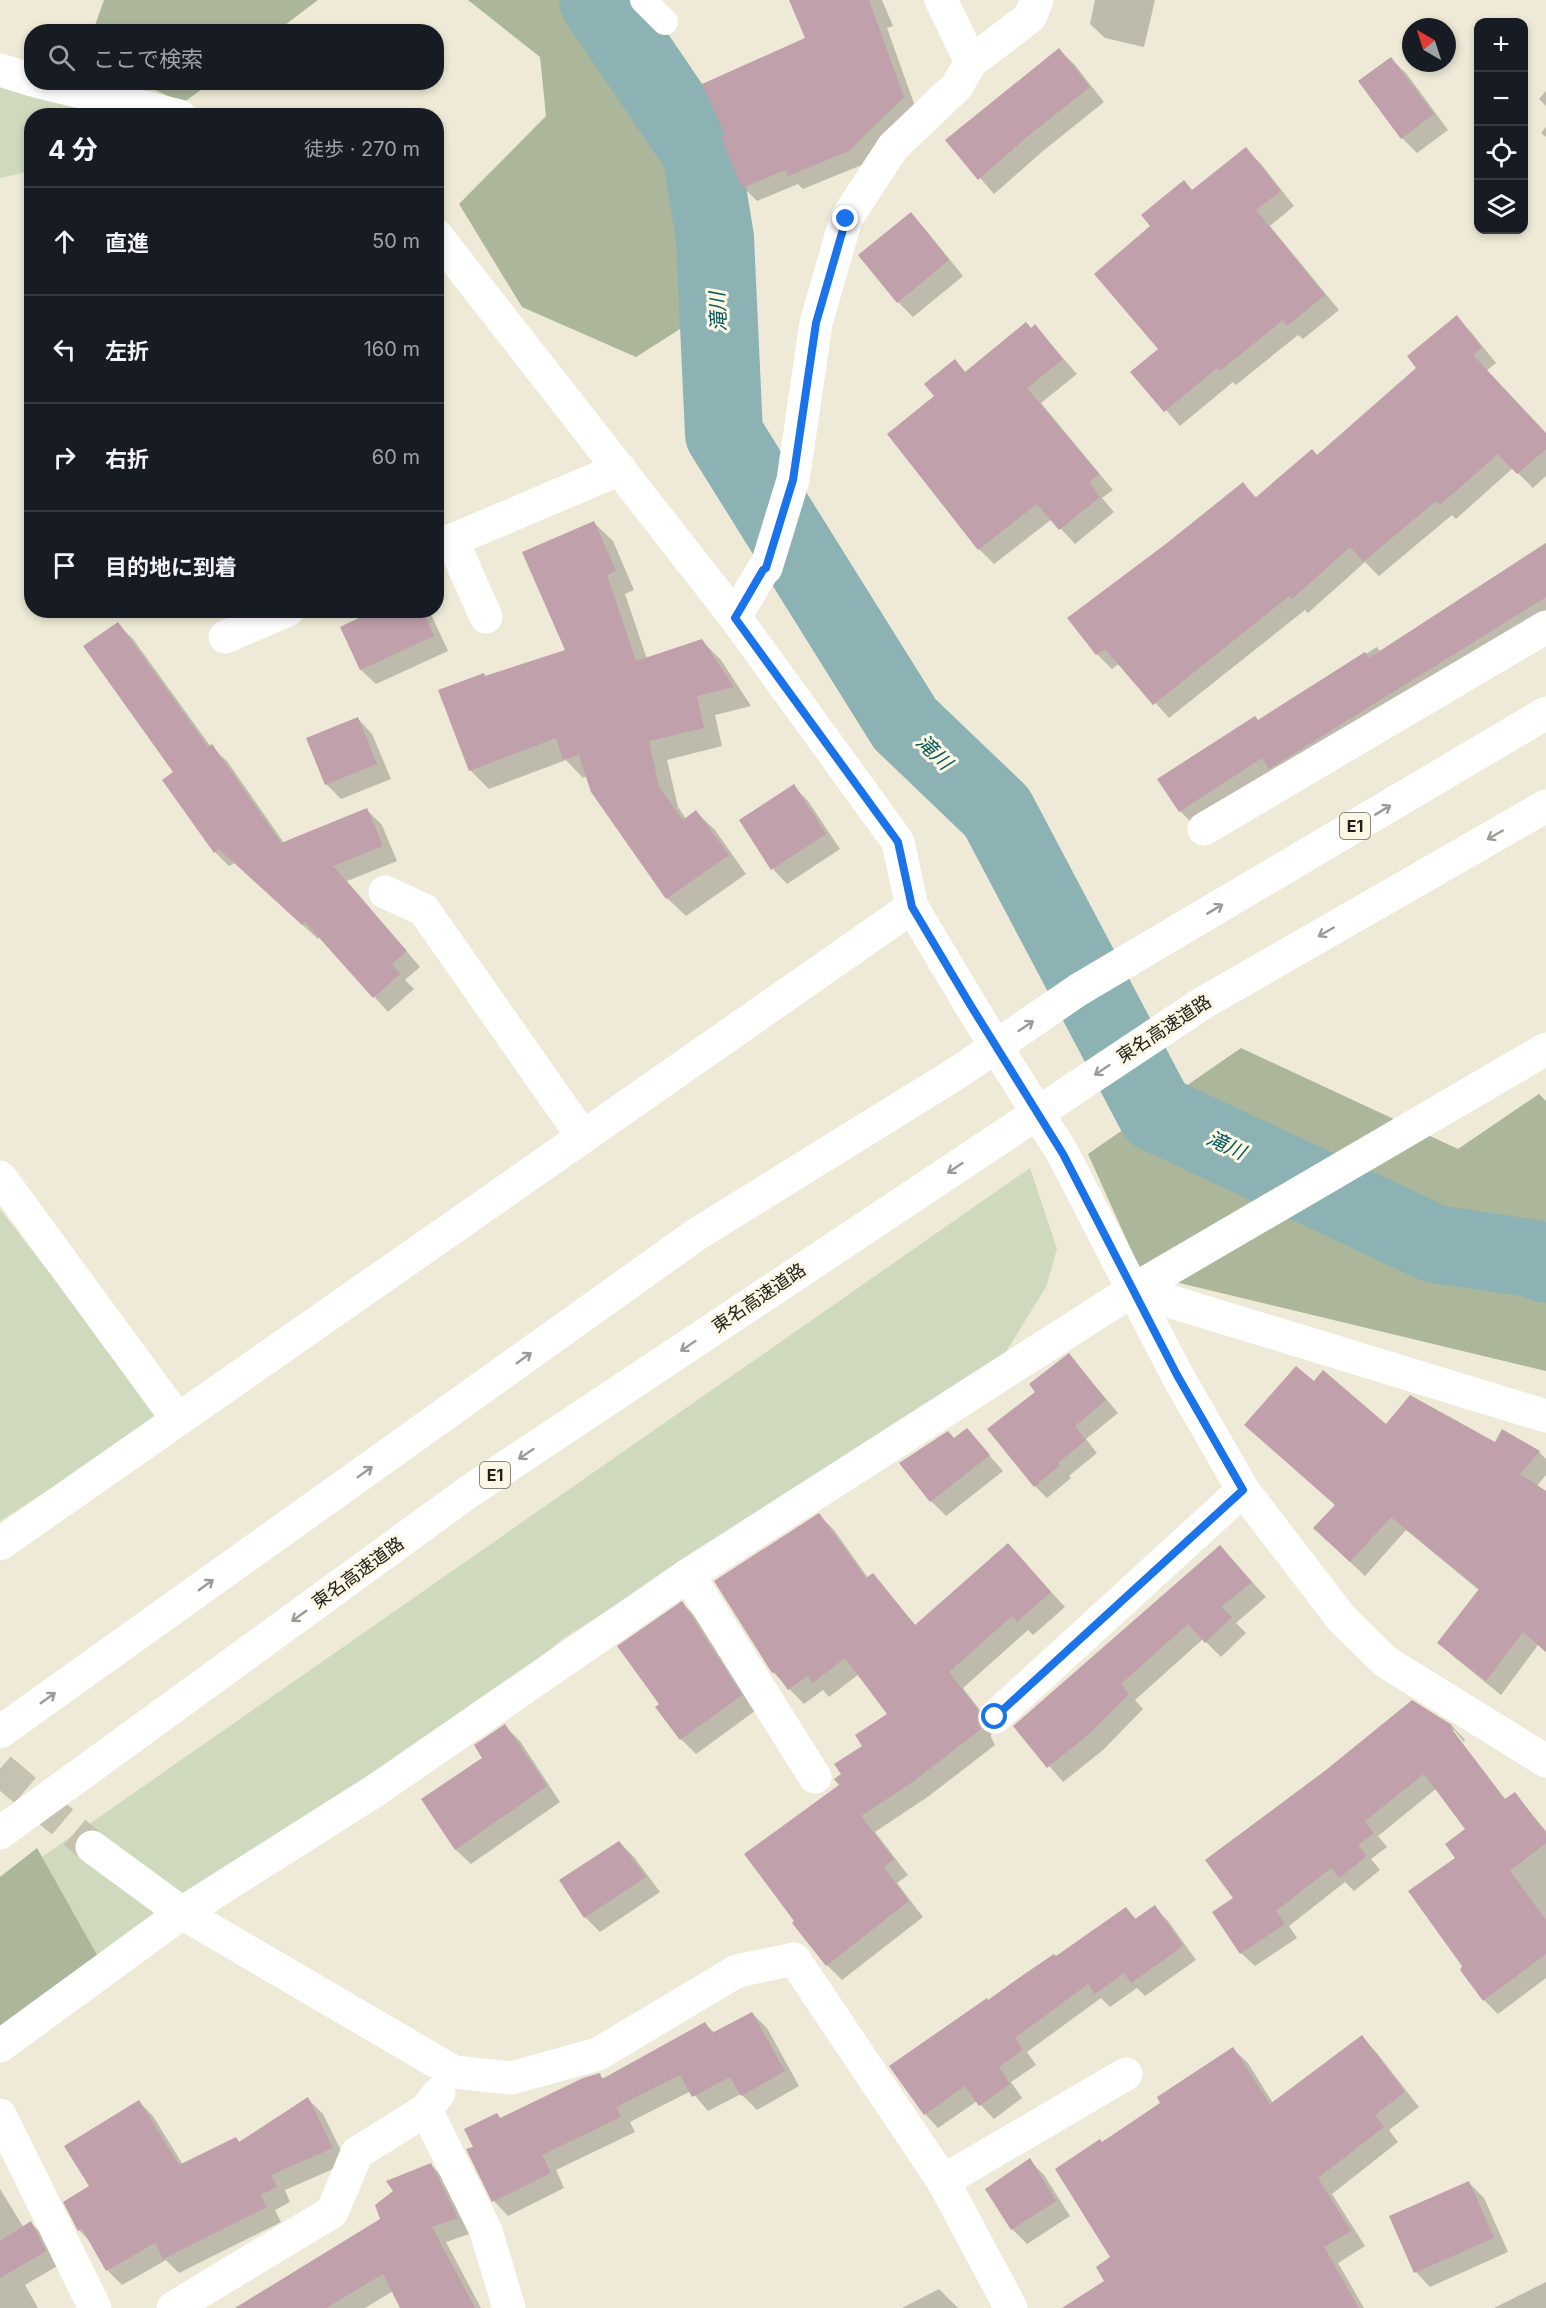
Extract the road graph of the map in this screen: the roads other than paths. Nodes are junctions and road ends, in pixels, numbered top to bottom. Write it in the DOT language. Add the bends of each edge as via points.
graph roads {
  1 [pos="644,0"];
  2 [pos="941,0"];
  3 [pos="1037,0"];
  4 [pos="665,22"];
  5 [pos="971,62"];
  6 [pos="0,70"];
  7 [pos="24,78"];
  8 [pos="72,90"];
  9 [pos="147,108"];
  10 [pos="444,245"];
  11 [pos="620,469"];
  12 [pos="444,544"];
  13 [pos="486,617"];
  14 [pos="270,618"];
  15 [pos="735,618"];
  16 [pos="1546,627"];
  17 [pos="225,638"];
  18 [pos="1546,714"];
  19 [pos="1546,806"];
  20 [pos="1204,829"];
  21 [pos="385,892"];
  22 [pos="912,907"];
  23 [pos="1546,1049"];
  24 [pos="583,1137"];
  25 [pos="0,1177"];
  26 [pos="1132,1290"];
  27 [pos="1546,1416"];
  28 [pos="178,1420"];
  29 [pos="1243,1490"];
  30 [pos="1,1541"];
  31 [pos="688,1575"];
  32 [pos="995,1717"];
  33 [pos="0,1732"];
  34 [pos="1546,1761"];
  35 [pos="815,1777"];
  36 [pos="0,1833"];
  37 [pos="92,1847"];
  38 [pos="182,1913"];
  39 [pos="0,2046"];
  40 [pos="454,2072"];
  41 [pos="1126,2074"];
  42 [pos="426,2110"];
  43 [pos="0,2115"];
  44 [pos="943,2181"];
  45 [pos="95,2308"];
  46 [pos="173,2308"];
  47 [pos="509,2308"];
  48 [pos="1011,2308"];
  1 -- 4 [label="lane"];
  2 -- 5 [label="main road"];
  3 -- 5 [label="main road" via="1030,17"];
  5 -- 15 [label="main road" via="957,86 893,147 846,219 816,323 793,480 766,568"];
  6 -- 7 [label="main road"];
  8 -- 9 [label="main road"];
  10 -- 11 [label="main road"];
  11 -- 12 [label="main road"];
  11 -- 15 [label="main road"];
  12 -- 13 [label="main road"];
  14 -- 17 [label="main road"];
  15 -- 22 [label="main road" via="898,842"];
  16 -- 20 [label="main road"];
  33 -- 18 [label="main road, E1, one-way" via="697,1234 960,1071 1078,990"];
  19 -- 36 [label="main road, 東名高速道路 / E1, one-way" via="1203,1002 467,1493"];
  21 -- 24 [label="main road" via="424,910"];
  22 -- 24 [label="main road"];
  22 -- 26 [label="main road" via="1063,1154"];
  23 -- 26 [label="main road"];
  24 -- 28 [label="main road"];
  25 -- 28 [label="main road"];
  26 -- 27 [label="main road"];
  26 -- 29 [label="main road"];
  26 -- 31 [label="main road"];
  28 -- 30 [label="main road"];
  29 -- 32 [label="main road"];
  29 -- 34 [label="main road" via="1342,1619 1386,1662"];
  31 -- 35 [label="main road"];
  31 -- 38 [label="main road" via="376,1790"];
  37 -- 38 [label="main road"];
  38 -- 39 [label="main road"];
  38 -- 40 [label="main road"];
  40 -- 42 [label="main road"];
  40 -- 44 [label="main road" via="511,2078 598,2054 737,1971 794,1959"];
  41 -- 44 [label="main road"];
  42 -- 46 [label="main road" via="357,2153 332,2212"];
  42 -- 47 [label="main road" via="486,2231"];
  43 -- 45 [label="main road"];
  44 -- 48 [label="main road"];
}
